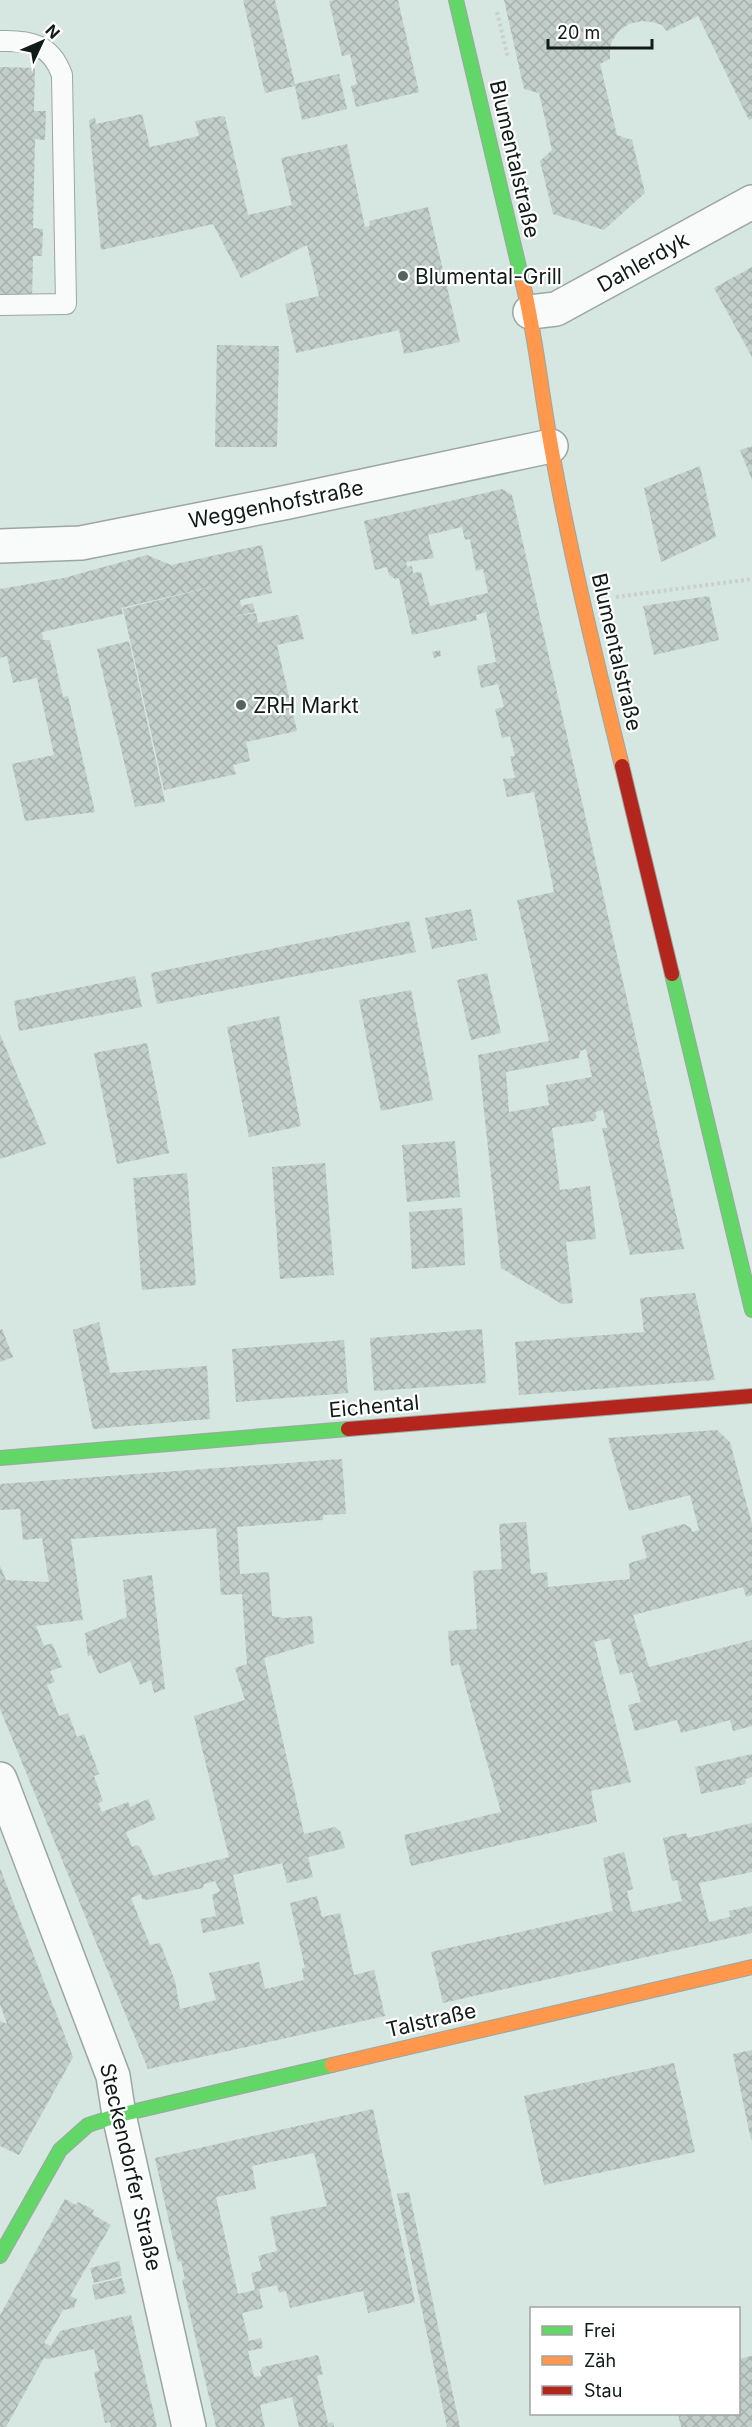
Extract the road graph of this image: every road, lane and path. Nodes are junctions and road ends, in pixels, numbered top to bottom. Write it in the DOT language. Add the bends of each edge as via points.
graph roads {
  1 [pos="456,0"];
  2 [pos="0,40"];
  3 [pos="752,202"];
  4 [pos="0,305"];
  5 [pos="530,312"];
  6 [pos="551,446"];
  7 [pos="0,546"];
  8 [pos="752,579"];
  9 [pos="582,602"];
  10 [pos="744,1236"];
  11 [pos="752,1310"];
  12 [pos="752,1396"];
  13 [pos="0,1458"];
  14 [pos="0,1779"];
  15 [pos="752,1967"];
  16 [pos="119,2115"];
  17 [pos="0,2256"];
  18 [pos="189,2427"];
  1 -- 5 [label="street, Blumentalstraße"];
  2 -- 4 [label="lane" via="39,45 57,61 62,75 66,304"];
  3 -- 5 [label="street, Dahlerdyk" via="556,309"];
  5 -- 6 [label="street, Blumentalstraße"];
  6 -- 7 [label="street, Weggenhofstraße" via="81,543"];
  6 -- 9 [label="street, Blumentalstraße"];
  8 -- 9 [label="path"];
  9 -- 10 [label="street, Blumentalstraße"];
  10 -- 11 [label="street, Blumentalstraße"];
  12 -- 13 [label="street, Eichental"];
  14 -- 16 [label="street, Steckendorfer Straße" via="113,2076"];
  15 -- 16 [label="street, Talstraße"];
  16 -- 17 [label="street, Talstraße" via="88,2125 60,2150"];
  16 -- 18 [label="street, Steckendorfer Straße"];
}
